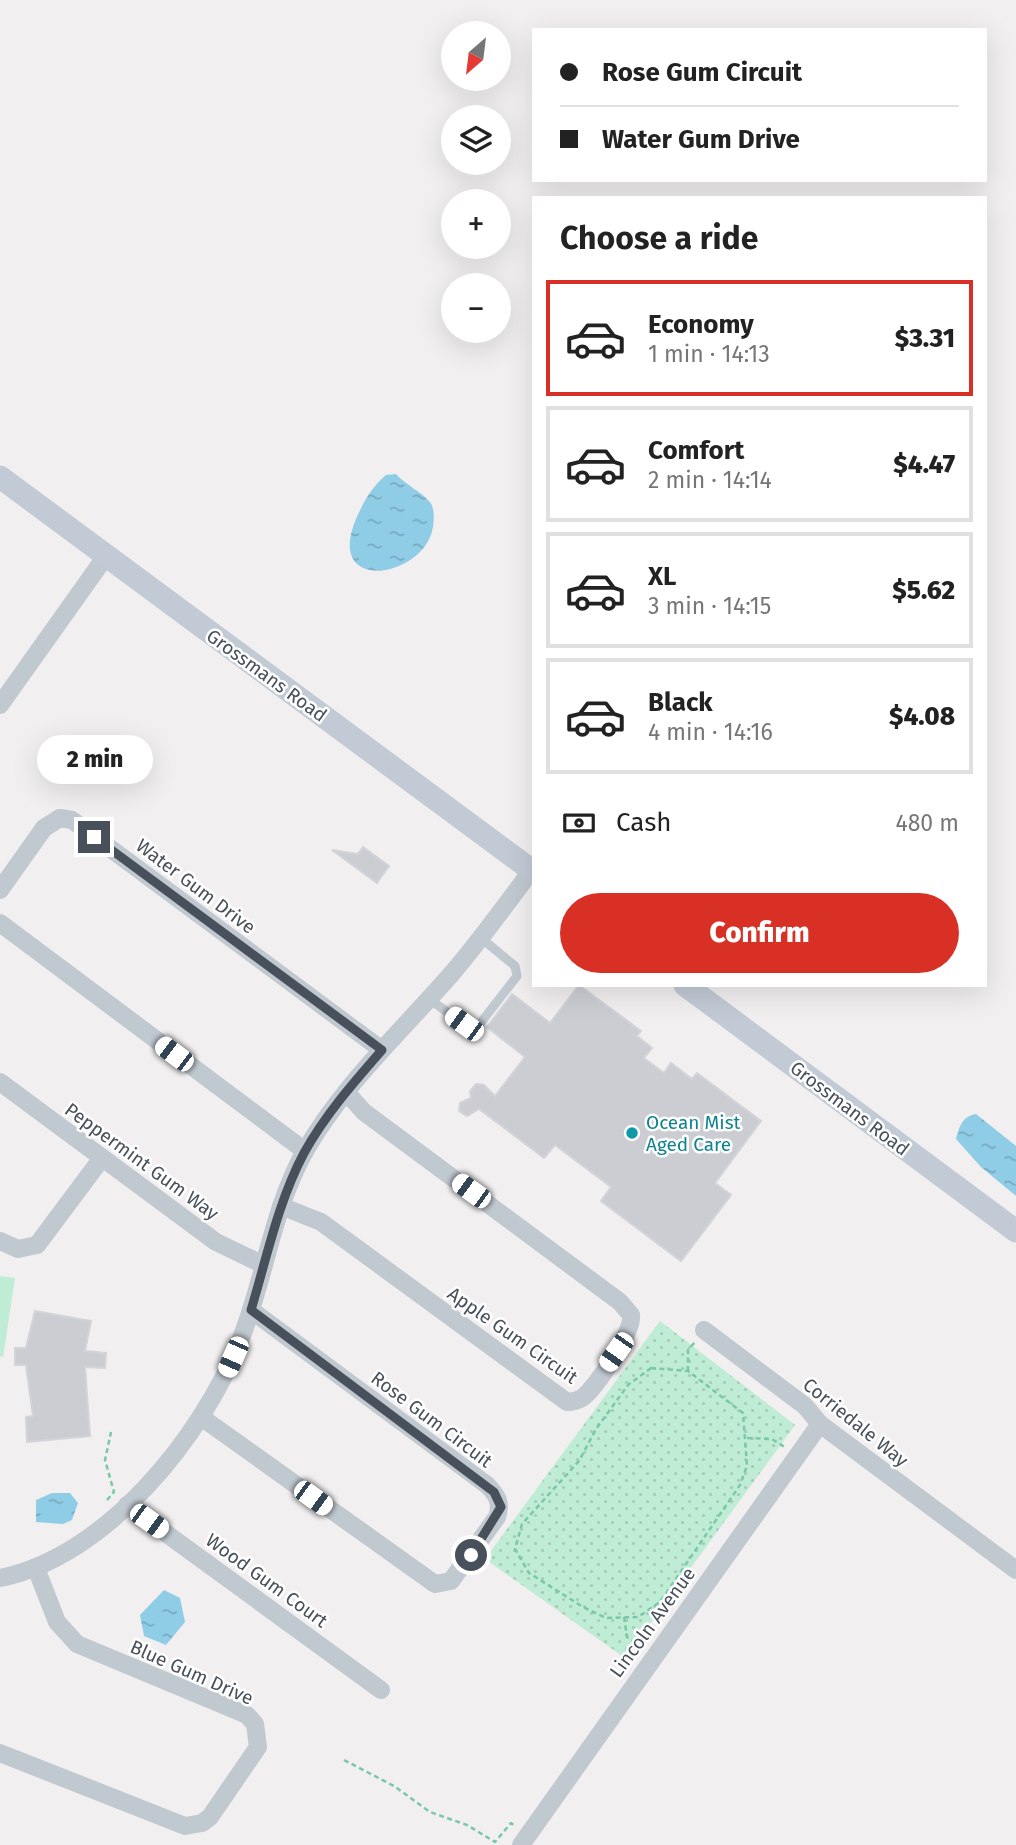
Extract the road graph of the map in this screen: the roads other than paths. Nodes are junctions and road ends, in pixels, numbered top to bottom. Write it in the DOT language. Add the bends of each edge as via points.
graph roads {
  1 [pos="0,477"];
  2 [pos="106,556"];
  3 [pos="0,705"];
  4 [pos="532,871"];
  5 [pos="532,873"];
  6 [pos="0,890"];
  7 [pos="0,923"];
  8 [pos="481,938"];
  9 [pos="688,987"];
  10 [pos="429,999"];
  11 [pos="382,1050"];
  12 [pos="0,1082"];
  13 [pos="346,1092"];
  14 [pos="305,1151"];
  15 [pos="102,1158"];
  16 [pos="281,1206"];
  17 [pos="1016,1231"];
  18 [pos="0,1241"];
  19 [pos="264,1265"];
  20 [pos="251,1310"];
  21 [pos="704,1330"];
  22 [pos="201,1417"];
  23 [pos="820,1424"];
  24 [pos="127,1505"];
  25 [pos="36,1569"];
  26 [pos="1016,1570"];
  27 [pos="0,1578"];
  28 [pos="381,1689"];
  29 [pos="0,1753"];
  30 [pos="524,1840"];
  1 -- 2 [label="street, Grossmans Road"];
  2 -- 3 [label="street"];
  2 -- 4 [label="street, Grossmans Road"];
  5 -- 8 [label="street"];
  6 -- 11 [label="street, Water Gum Drive" via="44,828 60,818 72,820"];
  7 -- 14 [label="street"];
  8 -- 10 [label="street"];
  8 -- 10 [label="lane" via="515,967 517,976 479,1025 464,1024"];
  9 -- 17 [label="street, Grossmans Road"];
  10 -- 11 [label="street"];
  11 -- 13 [label="street"];
  12 -- 15 [label="street, Peppermint Gum Way"];
  13 -- 14 [label="street"];
  13 -- 16 [label="street, Apple Gum Circuit" via="364,1112 620,1302 631,1315 630,1332 589,1391 575,1402 566,1402 321,1222"];
  14 -- 16 [label="street"];
  15 -- 18 [label="street" via="37,1245 18,1249"];
  15 -- 19 [label="street, Peppermint Gum Way" via="216,1242"];
  16 -- 19 [label="street"];
  19 -- 20 [label="street"];
  20 -- 22 [label="street" via="226,1374"];
  20 -- 22 [label="street, Rose Gum Circuit" via="487,1485 501,1507 498,1517 451,1581 435,1584"];
  21 -- 23 [label="street, Corriedale Way" via="805,1406"];
  22 -- 24 [label="street" via="180,1449"];
  23 -- 26 [label="street, Corriedale Way"];
  23 -- 30 [label="street, Lincoln Avenue"];
  24 -- 25 [label="street"];
  24 -- 28 [label="street, Wood Gum Court"];
  25 -- 27 [label="street"];
  25 -- 29 [label="street, Blue Gum Drive" via="57,1622 77,1644 247,1715 255,1724 258,1747 210,1817 185,1826"];
}
